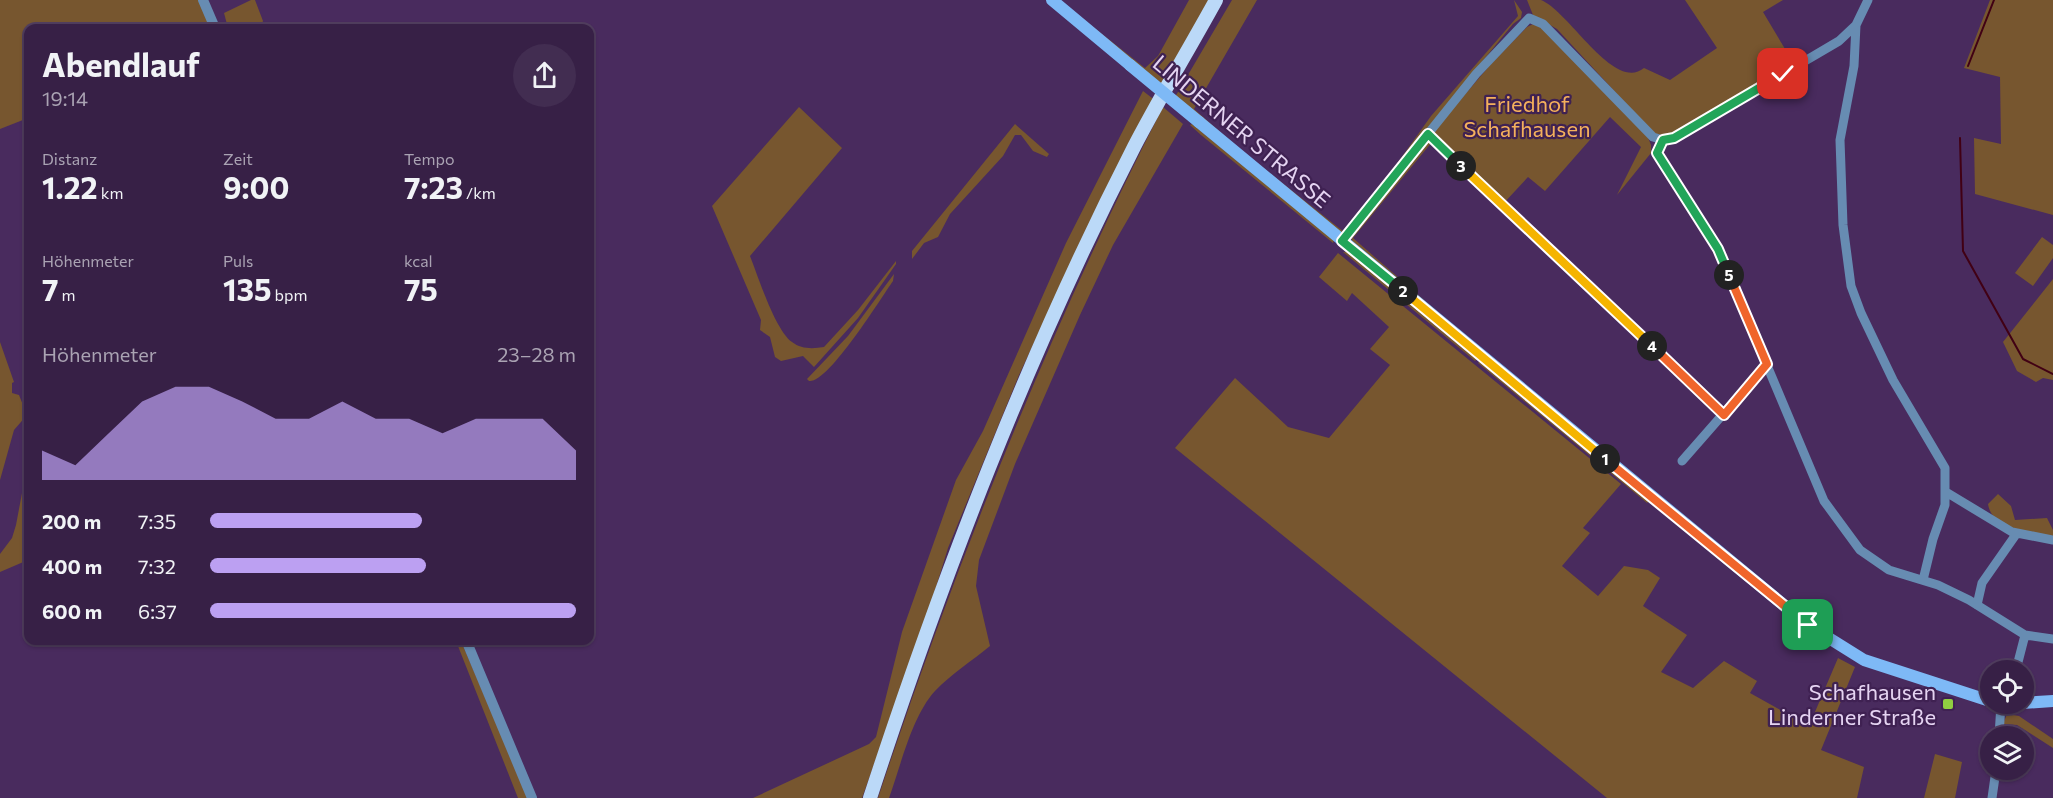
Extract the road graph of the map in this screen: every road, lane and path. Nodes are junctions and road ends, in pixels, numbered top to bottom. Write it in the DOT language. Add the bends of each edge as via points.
graph roads {
  1 [pos="203,0"];
  2 [pos="1052,0"];
  3 [pos="1216,0"];
  4 [pos="1868,0"];
  5 [pos="213,24"];
  6 [pos="1856,25"];
  7 [pos="1428,134"];
  8 [pos="1663,140"];
  9 [pos="1342,241"];
  10 [pos="1767,364"];
  11 [pos="1724,415"];
  12 [pos="1682,461"];
  13 [pos="1946,492"];
  14 [pos="2017,533"];
  15 [pos="2053,540"];
  16 [pos="1923,580"];
  17 [pos="1977,605"];
  18 [pos="2025,635"];
  19 [pos="2053,639"];
  20 [pos="468,645"];
  21 [pos="2019,660"];
  22 [pos="1980,698"];
  23 [pos="2053,701"];
  24 [pos="2034,702"];
  25 [pos="1995,780"];
  26 [pos="531,798"];
  27 [pos="870,798"];
  28 [pos="1992,798"];
  1 -- 5 [label="street"];
  2 -- 9 [label="main road, LINDERNER STRASSE, bridge"];
  3 -- 27 [label="main road" via="1134,146 991,459"];
  4 -- 6 [label="street"];
  6 -- 8 [label="street" via="1839,41 1674,138"];
  6 -- 13 [label="street" via="1854,66 1840,140 1843,225 1851,286 1893,380 1945,468"];
  7 -- 8 [label="street" via="1476,74 1529,18 1549,29 1653,137"];
  7 -- 9 [label="street"];
  7 -- 11 [label="street"];
  8 -- 10 [label="street" via="1657,153 1718,249"];
  9 -- 22 [label="main road, LINDERNER STRASSE" via="1808,625 1864,660"];
  10 -- 11 [label="street"];
  10 -- 16 [label="street" via="1824,501 1860,550 1889,570"];
  11 -- 12 [label="street"];
  13 -- 14 [label="street"];
  13 -- 16 [label="street"];
  14 -- 15 [label="street"];
  14 -- 17 [label="street" via="1982,583"];
  16 -- 17 [label="street"];
  17 -- 18 [label="street"];
  18 -- 19 [label="street"];
  18 -- 21 [label="street"];
  20 -- 26 [label="street"];
  23 -- 24 [label="main road"];
  25 -- 28 [label="street"];
}
